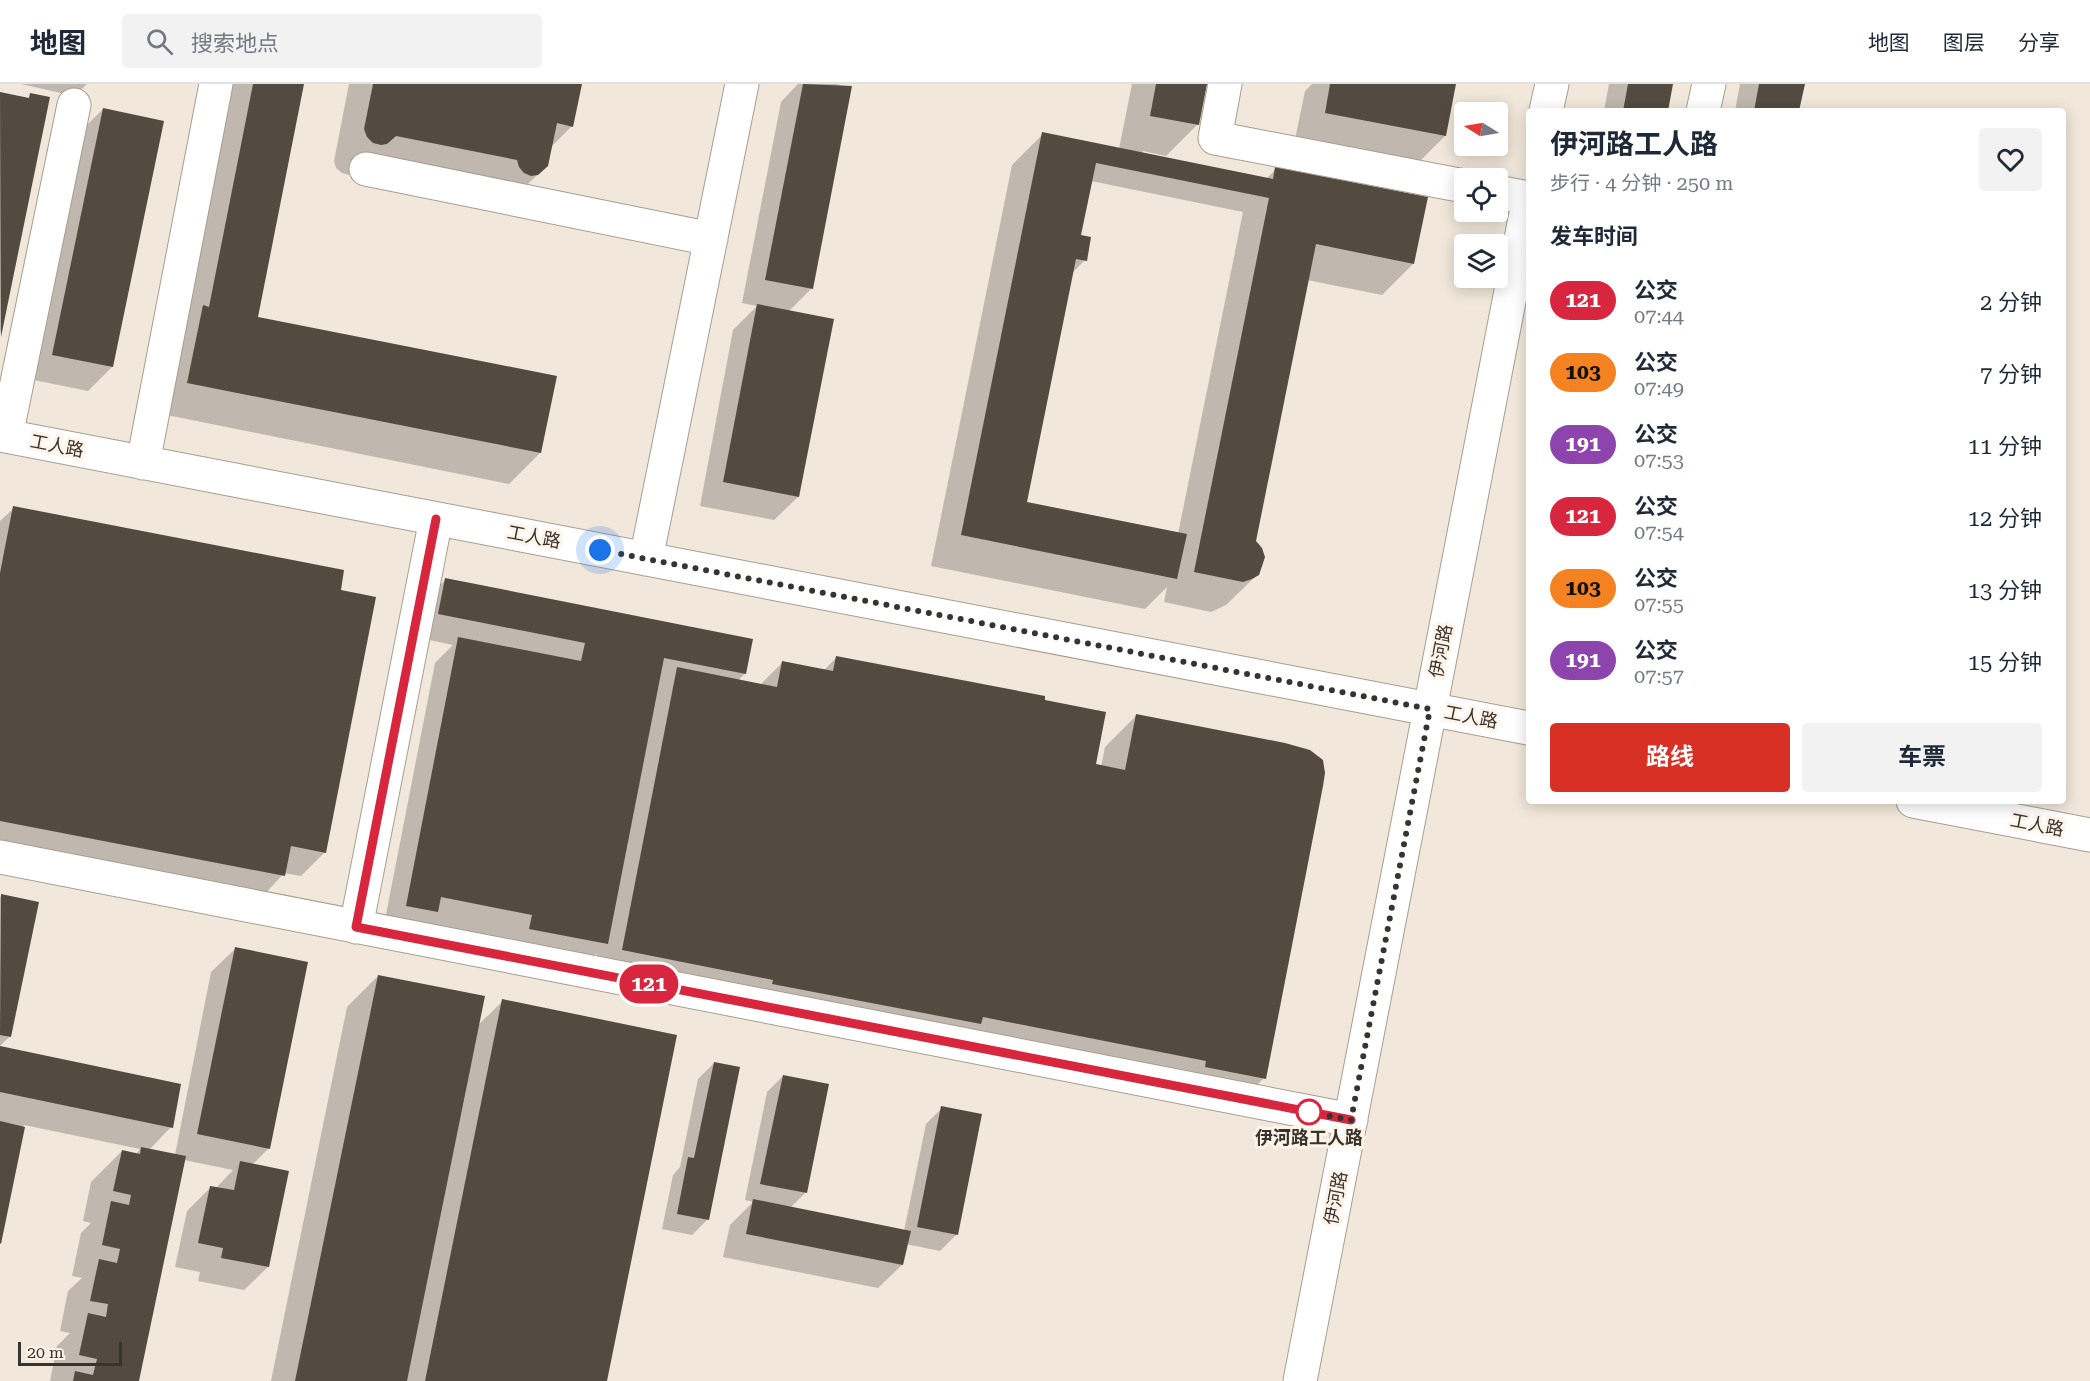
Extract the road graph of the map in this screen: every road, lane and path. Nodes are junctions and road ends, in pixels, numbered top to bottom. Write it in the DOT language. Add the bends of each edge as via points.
graph roads {
  1 [pos="216,84"];
  2 [pos="742,84"];
  3 [pos="1225,84"];
  4 [pos="1552,84"];
  5 [pos="1708,84"];
  6 [pos="74,105"];
  7 [pos="1547,108"];
  8 [pos="1704,108"];
  9 [pos="366,170"];
  10 [pos="1454,184"];
  11 [pos="1508,194"];
  12 [pos="1526,198"];
  13 [pos="1526,213"];
  14 [pos="711,239"];
  15 [pos="3,436"];
  16 [pos="143,462"];
  17 [pos="436,519"];
  18 [pos="646,559"];
  19 [pos="1430,709"];
  20 [pos="1526,728"];
  21 [pos="1929,804"];
  22 [pos="2090,835"];
  23 [pos="0,857"];
  24 [pos="356,927"];
  25 [pos="1351,1120"];
  26 [pos="1300,1381"];
  1 -- 16 [label="street"];
  2 -- 14 [label="street"];
  3 -- 10 [label="street" via="1215,138"];
  4 -- 7 [label="street"];
  5 -- 8 [label="street"];
  6 -- 15 [label="street"];
  9 -- 14 [label="street"];
  11 -- 12 [label="street"];
  13 -- 19 [label="street, 伊河路"];
  14 -- 18 [label="street"];
  15 -- 16 [label="street, 工人路"];
  16 -- 17 [label="street, 工人路"];
  17 -- 18 [label="street, 工人路"];
  17 -- 24 [label="street"];
  18 -- 19 [label="street, 工人路"];
  19 -- 20 [label="street, 工人路"];
  19 -- 25 [label="street, 伊河路"];
  21 -- 22 [label="street, 工人路"];
  23 -- 24 [label="street"];
  24 -- 25 [label="street"];
  25 -- 26 [label="street, 伊河路"];
}
